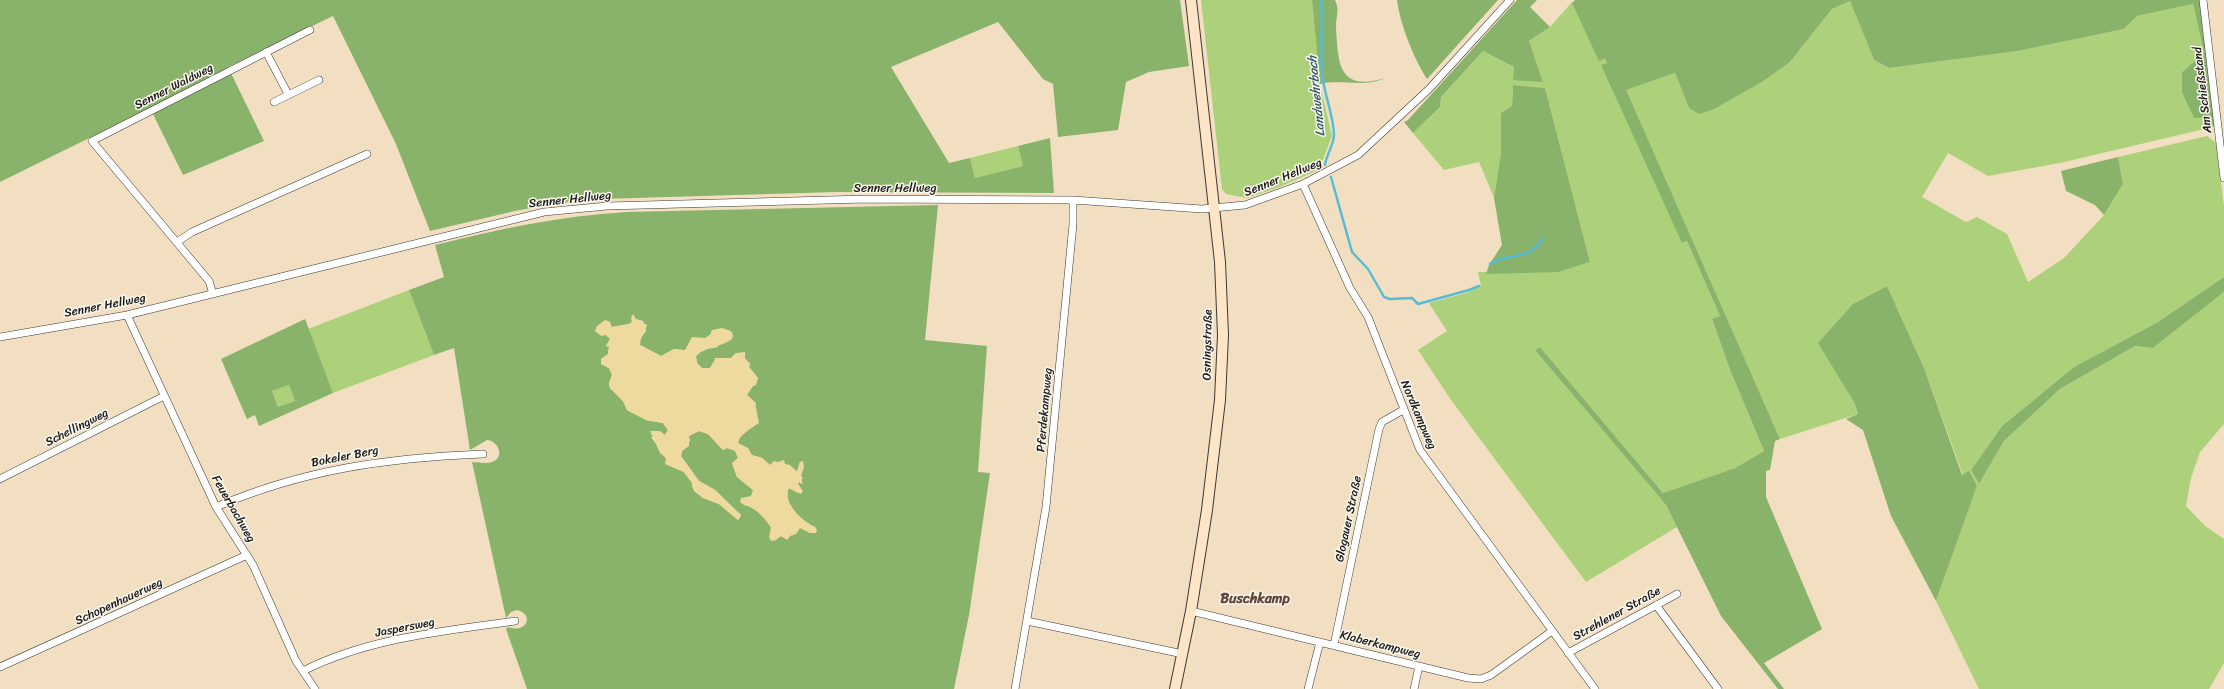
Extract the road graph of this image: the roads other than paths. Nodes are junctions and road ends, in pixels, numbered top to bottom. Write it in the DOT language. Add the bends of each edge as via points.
graph roads {
  1 [pos="1191,0"];
  2 [pos="1510,0"];
  3 [pos="2203,0"];
  4 [pos="310,30"];
  5 [pos="266,52"];
  6 [pos="319,80"];
  7 [pos="288,94"];
  8 [pos="274,102"];
  9 [pos="367,154"];
  10 [pos="2224,178"];
  11 [pos="1303,184"];
  12 [pos="1073,200"];
  13 [pos="1215,209"];
  14 [pos="177,242"];
  15 [pos="213,294"];
  16 [pos="127,315"];
  17 [pos="0,337"];
  18 [pos="164,396"];
  19 [pos="1403,410"];
  20 [pos="483,454"];
  21 [pos="0,479"];
  22 [pos="216,507"];
  23 [pos="247,555"];
  24 [pos="1677,594"];
  25 [pos="1656,605"];
  26 [pos="1191,611"];
  27 [pos="515,621"];
  28 [pos="1027,621"];
  29 [pos="1552,631"];
  30 [pos="1320,642"];
  31 [pos="1334,645"];
  32 [pos="1568,653"];
  33 [pos="1183,654"];
  34 [pos="1419,666"];
  35 [pos="0,667"];
  36 [pos="303,672"];
  37 [pos="315,689"];
  38 [pos="1015,689"];
  39 [pos="1175,689"];
  40 [pos="1308,689"];
  41 [pos="1414,689"];
  42 [pos="1595,689"];
  43 [pos="1718,689"];
  1 -- 13 [label="main road, Osningstraße"];
  2 -- 11 [label="street, Senner Hellweg" via="1429,89 1367,148 1348,162"];
  3 -- 10 [label="street, Am Schießstand"];
  4 -- 5 [label="street, Senner Waldweg"];
  5 -- 7 [label="street"];
  5 -- 14 [label="street, Senner Waldweg" via="92,141"];
  6 -- 7 [label="street"];
  7 -- 8 [label="street"];
  9 -- 14 [label="street" via="192,232"];
  11 -- 13 [label="street, Senner Hellweg" via="1255,203"];
  11 -- 19 [label="street, Nordkampweg" via="1350,288 1368,317"];
  12 -- 13 [label="street, Senner Hellweg"];
  12 -- 15 [label="street, Senner Hellweg" via="865,199 607,206 544,212"];
  12 -- 28 [label="street, Pferdekampweg" via="1050,479"];
  13 -- 26 [label="main road, Osningstraße" via="1222,306 1220,400 1207,510"];
  14 -- 15 [label="street" via="209,281"];
  15 -- 16 [label="street, Senner Hellweg"];
  16 -- 17 [label="street, Senner Hellweg"];
  16 -- 18 [label="street, Feuerbachweg"];
  18 -- 21 [label="street, Schellingweg"];
  18 -- 22 [label="street, Feuerbachweg"];
  19 -- 29 [label="street, Nordkampweg" via="1426,461"];
  19 -- 31 [label="street, Glogauer Straße" via="1382,422 1379,429"];
  20 -- 22 [label="street, Bokeler Berg" via="406,458 338,468 270,486"];
  22 -- 23 [label="street, Feuerbachweg"];
  23 -- 35 [label="street, Schopenhauerweg"];
  23 -- 36 [label="street, Feuerbachweg"];
  24 -- 25 [label="street, Strehlener Straße"];
  25 -- 32 [label="street, Strehlener Straße"];
  25 -- 43 [label="street"];
  26 -- 30 [label="street, Klaberkampweg"];
  26 -- 33 [label="main road, Osningstraße"];
  27 -- 36 [label="street, Jaspersweg" via="377,644 336,656"];
  28 -- 33 [label="street"];
  28 -- 38 [label="street, Pferdekampweg"];
  29 -- 32 [label="street, Nordkampweg"];
  29 -- 34 [label="street, Klaberkampweg" via="1482,679"];
  30 -- 31 [label="street, Klaberkampweg"];
  30 -- 40 [label="street"];
  31 -- 34 [label="street, Klaberkampweg"];
  32 -- 42 [label="street, Nordkampweg"];
  33 -- 39 [label="main road, Osningstraße"];
  34 -- 41 [label="street"];
  36 -- 37 [label="street, Feuerbachweg"];
}
